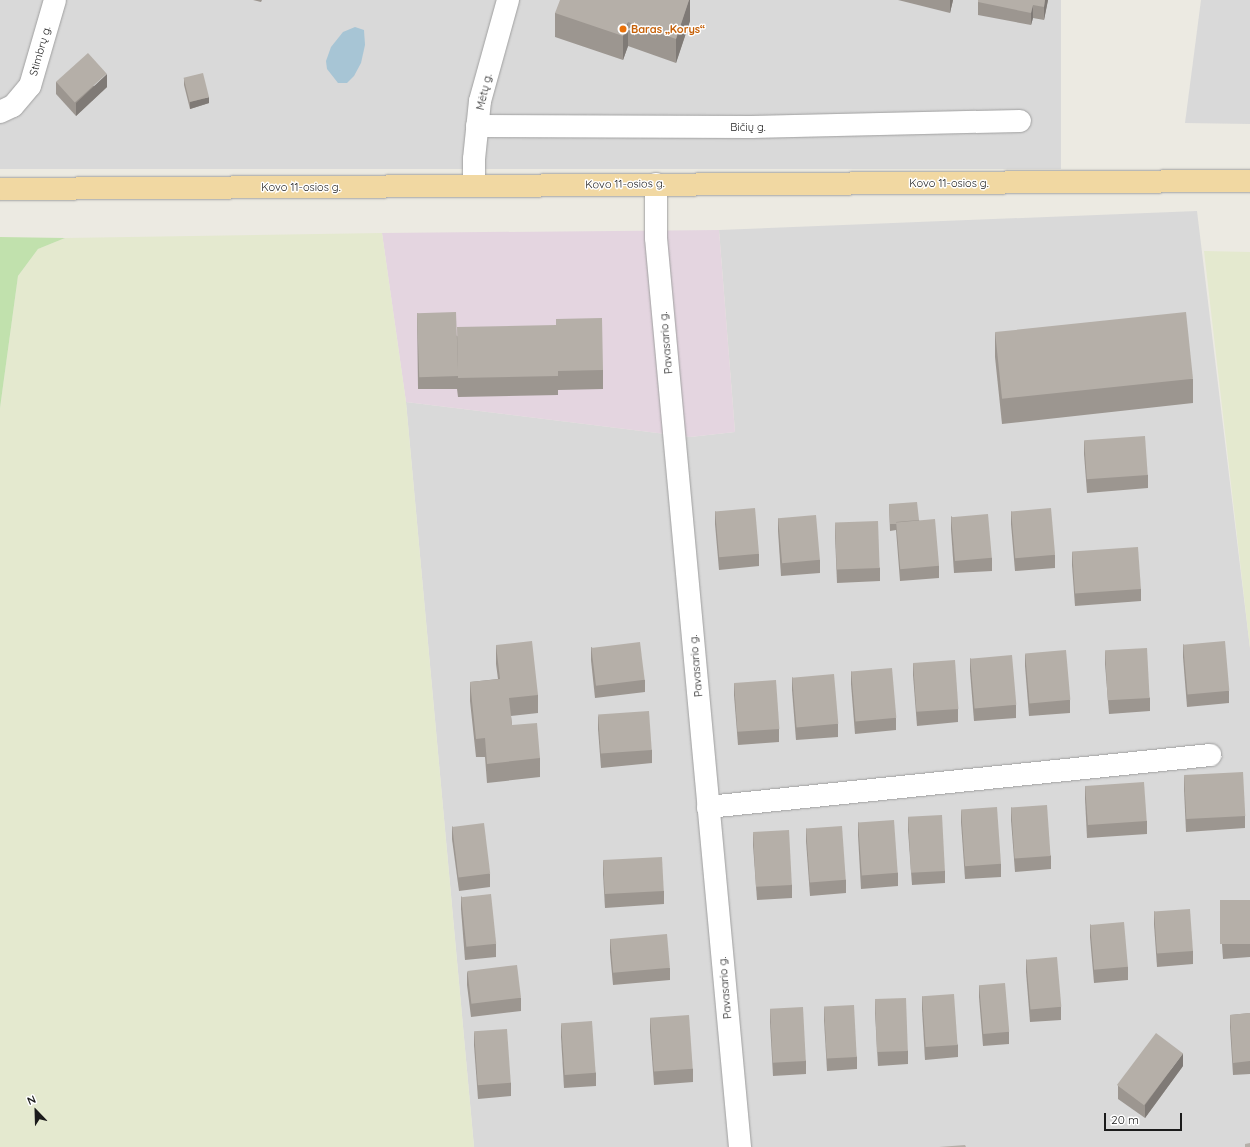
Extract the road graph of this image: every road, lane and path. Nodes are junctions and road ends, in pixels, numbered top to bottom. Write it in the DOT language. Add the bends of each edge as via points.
graph roads {
  1 [pos="55,0"];
  2 [pos="508,0"];
  3 [pos="0,112"];
  4 [pos="1020,121"];
  5 [pos="477,126"];
  6 [pos="1250,181"];
  7 [pos="656,184"];
  8 [pos="474,186"];
  9 [pos="0,189"];
  10 [pos="1210,755"];
  11 [pos="708,807"];
  12 [pos="740,1147"];
  1 -- 3 [label="street, Stimbrų g." via="30,86 13,106"];
  2 -- 5 [label="street, Mėtų g." via="480,101"];
  4 -- 5 [label="street, Bičių g." via="751,127"];
  5 -- 8 [label="street, Mėtų g."];
  6 -- 7 [label="main road, Kovo 11-osios g."];
  7 -- 8 [label="main road, Kovo 11-osios g."];
  7 -- 11 [label="street, Pavasario g." via="656,238"];
  8 -- 9 [label="main road, Kovo 11-osios g."];
  10 -- 11 [label="street"];
  11 -- 12 [label="street, Pavasario g."];
}
